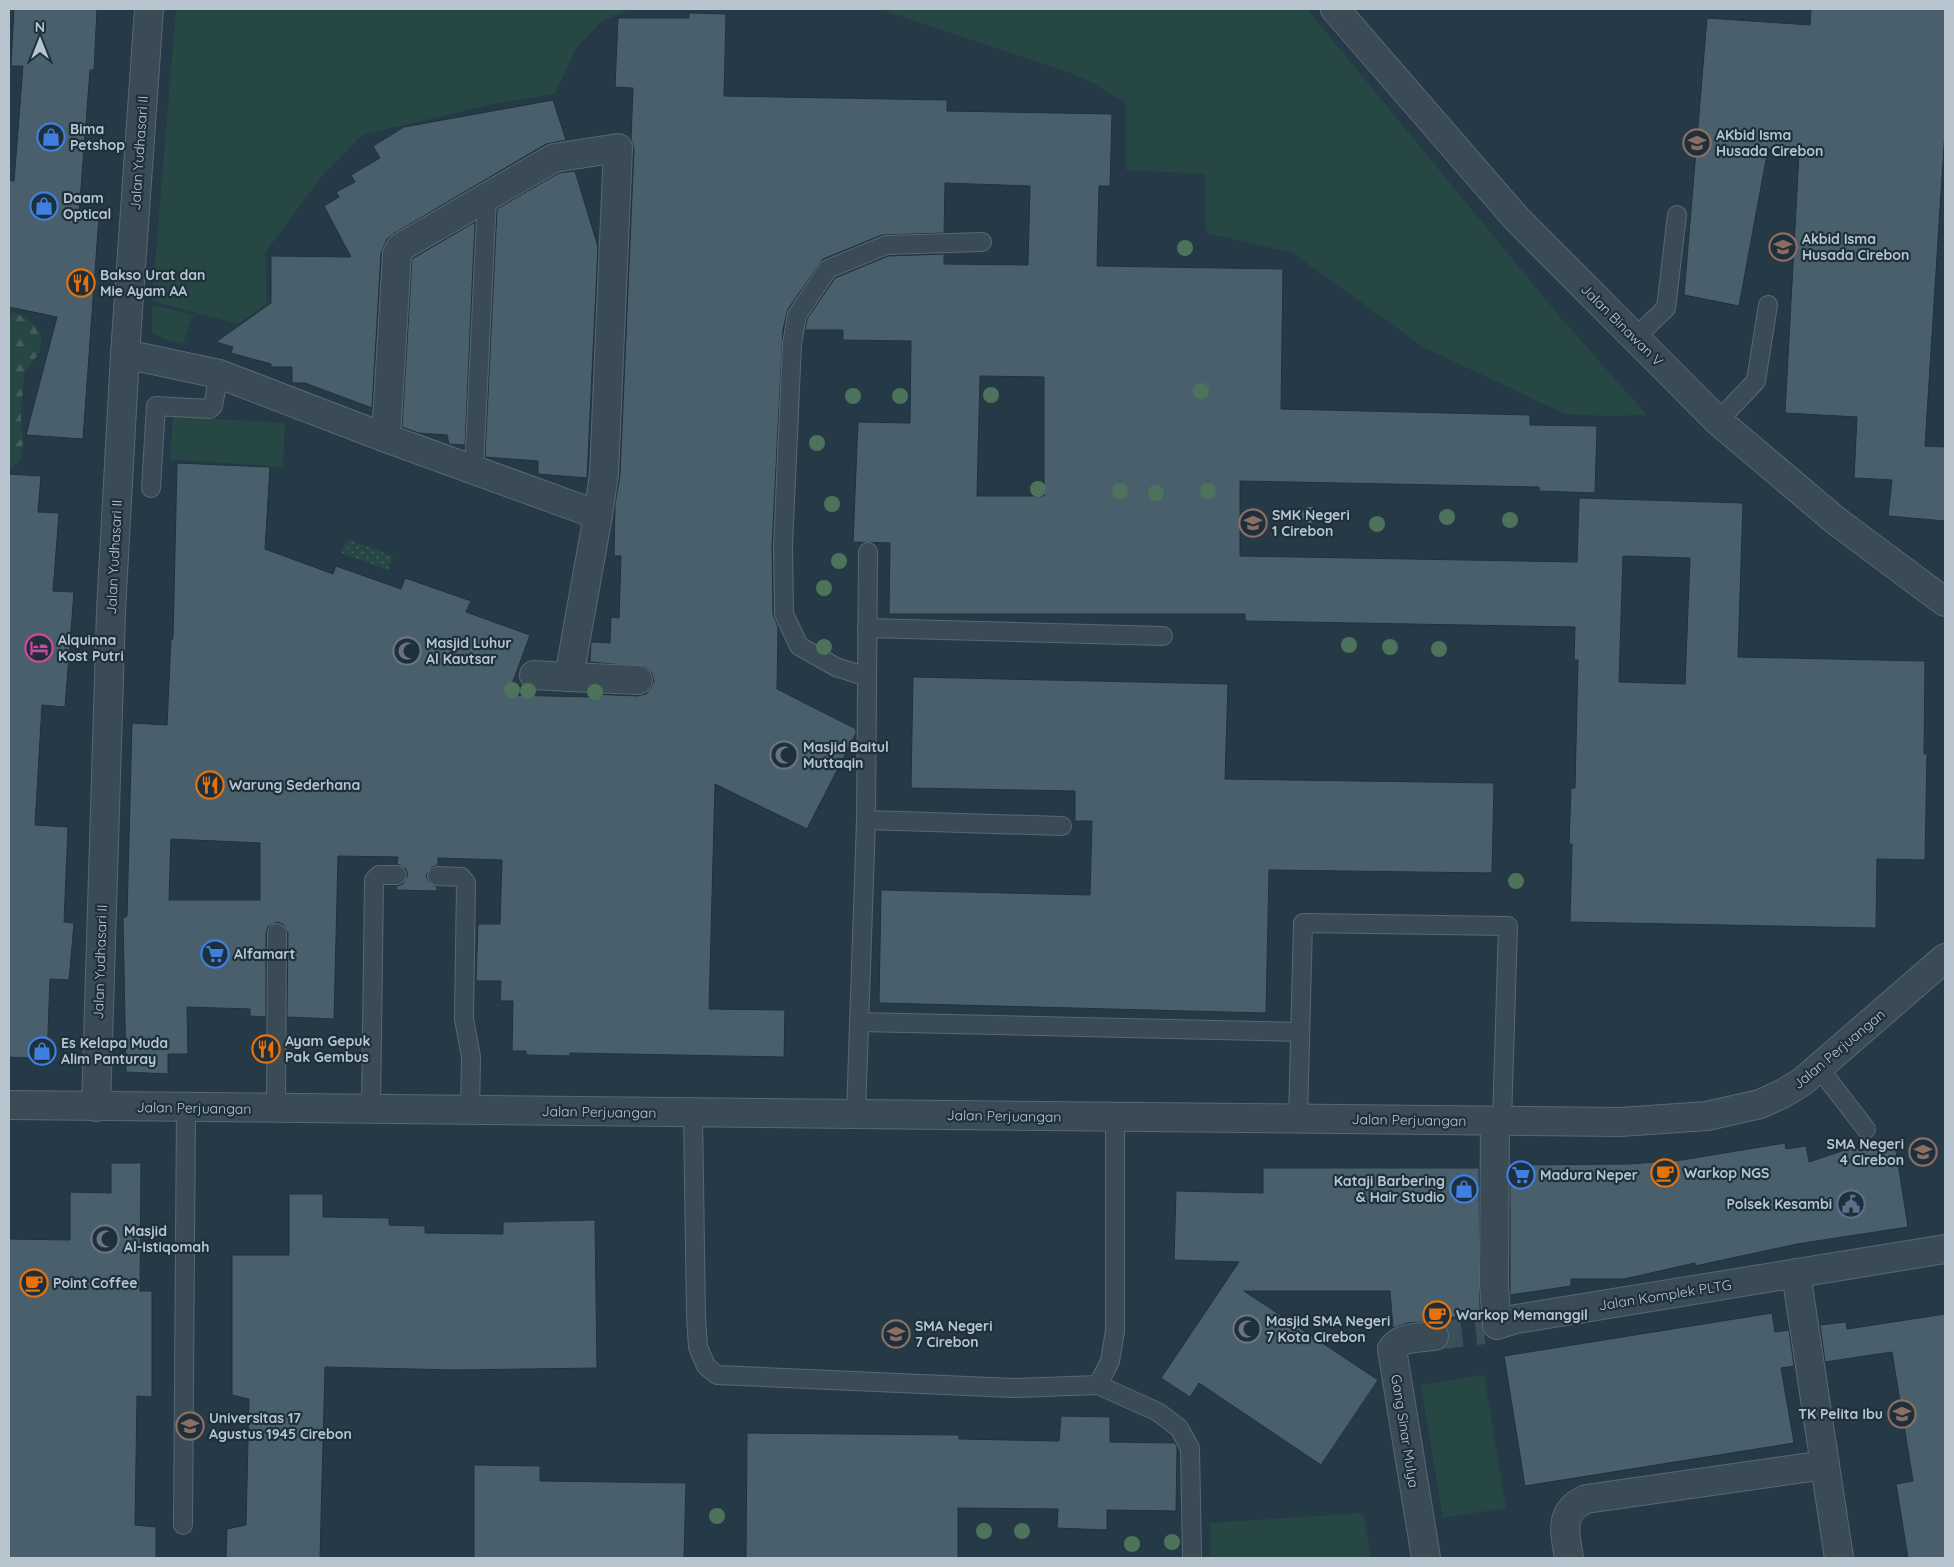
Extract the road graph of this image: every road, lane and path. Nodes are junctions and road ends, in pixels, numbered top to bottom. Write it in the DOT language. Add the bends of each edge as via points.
graph roads {
  1 [pos="149,9"];
  2 [pos="1335,9"];
  3 [pos="487,197"];
  4 [pos="1677,215"];
  5 [pos="982,242"];
  6 [pos="1768,305"];
  7 [pos="1635,338"];
  8 [pos="125,354"];
  9 [pos="219,374"];
  10 [pos="1718,421"];
  11 [pos="386,438"];
  12 [pos="474,470"];
  13 [pos="151,488"];
  14 [pos="598,515"];
  15 [pos="868,552"];
  16 [pos="1945,602"];
  17 [pos="866,628"];
  18 [pos="1163,636"];
  19 [pos="534,675"];
  20 [pos="569,677"];
  21 [pos="866,677"];
  22 [pos="638,680"];
  23 [pos="866,820"];
  24 [pos="1062,826"];
  25 [pos="397,875"];
  26 [pos="437,876"];
  27 [pos="277,933"];
  28 [pos="1945,958"];
  29 [pos="859,1022"];
  30 [pos="1300,1032"];
  31 [pos="1820,1068"];
  32 [pos="9,1105"];
  33 [pos="96,1107"];
  34 [pos="186,1107"];
  35 [pos="276,1108"];
  36 [pos="370,1109"];
  37 [pos="470,1110"];
  38 [pos="693,1113"];
  39 [pos="856,1114"];
  40 [pos="1115,1117"];
  41 [pos="1298,1119"];
  42 [pos="1499,1121"];
  43 [pos="1866,1129"];
  44 [pos="1945,1249"];
  45 [pos="1796,1273"];
  46 [pos="1434,1336"];
  47 [pos="1098,1385"];
  48 [pos="1825,1465"];
  49 [pos="183,1525"];
  50 [pos="1192,1558"];
  51 [pos="1426,1558"];
  52 [pos="1569,1558"];
  53 [pos="1839,1558"];
  1 -- 8 [label="street, Jalan Yudhasari II"];
  2 -- 7 [label="street, Jalan Binawan V" via="1516,218"];
  3 -- 11 [label="street" via="407,242 397,254"];
  3 -- 12 [label="lane"];
  3 -- 14 [label="street" via="554,158 618,148 604,474"];
  4 -- 7 [label="lane" via="1666,308"];
  5 -- 21 [label="lane" via="886,245 828,269 797,315 792,344 784,526 784,614 799,646 836,667"];
  6 -- 10 [label="lane" via="1756,381"];
  7 -- 10 [label="street, Jalan Binawan V"];
  8 -- 9 [label="street"];
  8 -- 33 [label="street, Jalan Yudhasari II" via="112,611"];
  9 -- 11 [label="street"];
  9 -- 13 [label="lane" via="210,409 156,406"];
  10 -- 16 [label="street, Jalan Binawan V" via="1835,520"];
  11 -- 12 [label="street"];
  12 -- 14 [label="street"];
  14 -- 20 [label="street"];
  15 -- 17 [label="lane"];
  17 -- 18 [label="lane"];
  17 -- 21 [label="lane"];
  19 -- 20 [label="street"];
  20 -- 22 [label="street"];
  21 -- 23 [label="lane"];
  23 -- 24 [label="lane"];
  23 -- 29 [label="lane"];
  25 -- 36 [label="lane" via="379,875 374,880"];
  26 -- 37 [label="lane" via="461,877 466,883 464,1019 471,1057"];
  27 -- 35 [label="lane"];
  28 -- 31 [label="street, Jalan Perjuangan"];
  29 -- 30 [label="lane"];
  29 -- 39 [label="lane"];
  30 -- 41 [label="lane"];
  30 -- 42 [label="lane" via="1303,923 1508,926"];
  31 -- 42 [label="street, Jalan Perjuangan" via="1802,1082 1760,1104 1707,1116 1630,1122"];
  31 -- 43 [label="lane"];
  32 -- 33 [label="street, Jalan Perjuangan"];
  33 -- 34 [label="street, Jalan Perjuangan"];
  34 -- 35 [label="street, Jalan Perjuangan"];
  34 -- 49 [label="lane"];
  35 -- 36 [label="street, Jalan Perjuangan"];
  36 -- 37 [label="street, Jalan Perjuangan"];
  37 -- 38 [label="street, Jalan Perjuangan"];
  38 -- 39 [label="street, Jalan Perjuangan"];
  38 -- 47 [label="lane" via="698,1348 706,1366 716,1375 1013,1388"];
  39 -- 40 [label="street, Jalan Perjuangan"];
  40 -- 41 [label="street, Jalan Perjuangan"];
  40 -- 47 [label="lane" via="1115,1331 1110,1361"];
  41 -- 42 [label="street, Jalan Perjuangan"];
  42 -- 45 [label="street, Jalan Komplek PLTG" via="1490,1328 1516,1319"];
  44 -- 45 [label="street, Jalan Komplek PLTG"];
  45 -- 48 [label="street"];
  46 -- 51 [label="street, Gang Sinar Mulya" via="1402,1340 1392,1349"];
  47 -- 50 [label="lane" via="1158,1412 1179,1428 1190,1448"];
  48 -- 52 [label="street" via="1586,1499 1576,1504 1565,1522"];
  48 -- 53 [label="street"];
}
